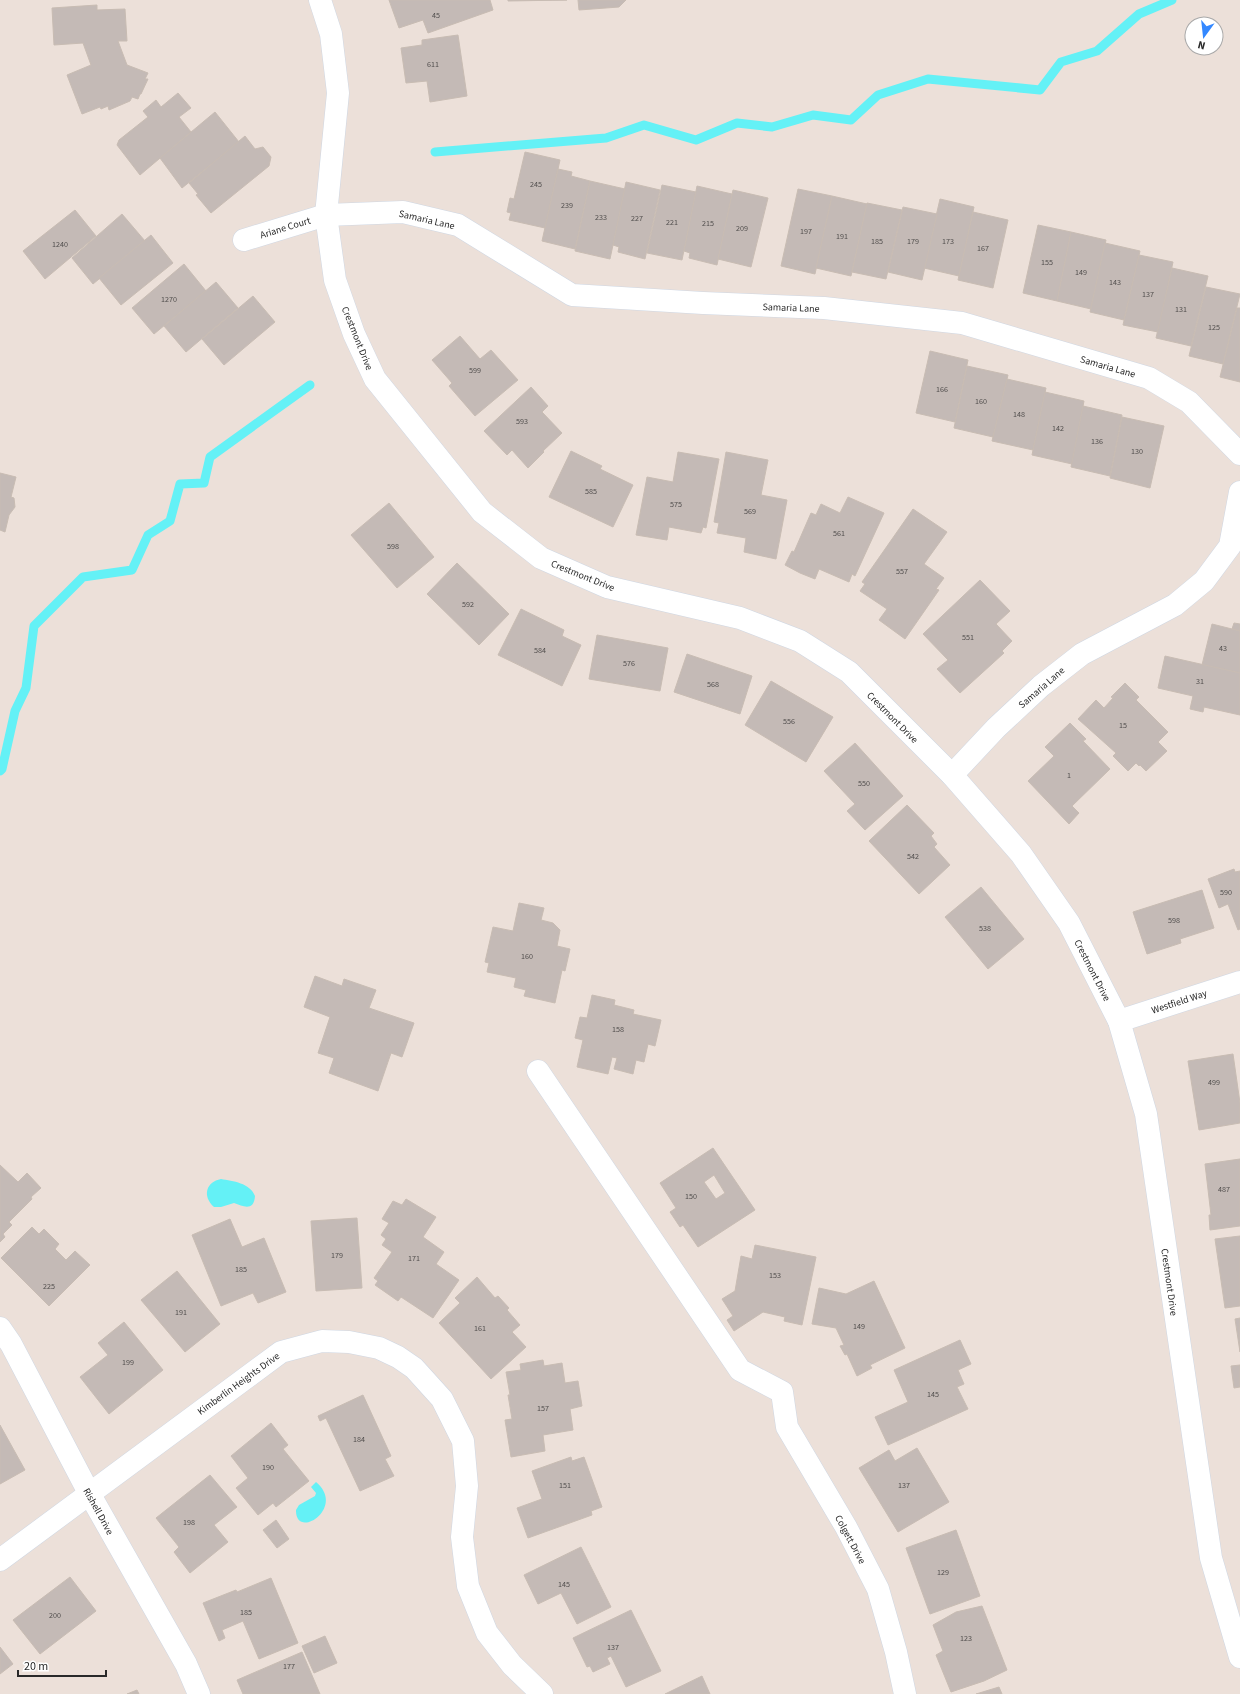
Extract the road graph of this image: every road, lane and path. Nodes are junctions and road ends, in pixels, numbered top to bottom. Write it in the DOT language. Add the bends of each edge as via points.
graph roads {
  1 [pos="320,0"];
  2 [pos="326,215"];
  3 [pos="244,240"];
  4 [pos="1240,454"];
  5 [pos="1240,492"];
  6 [pos="952,775"];
  7 [pos="1240,982"];
  8 [pos="1119,1021"];
  9 [pos="538,1071"];
  10 [pos="0,1328"];
  11 [pos="89,1493"];
  12 [pos="0,1560"];
  13 [pos="1240,1657"];
  14 [pos="199,1694"];
  15 [pos="542,1694"];
  16 [pos="905,1694"];
  1 -- 2 [label="street, Crestmont Drive" via="331,34 338,93"];
  2 -- 3 [label="street, Ariane Court"];
  2 -- 4 [label="street, Samaria Lane" via="403,212 458,225 572,295 824,308 962,323 1149,378 1189,402"];
  2 -- 6 [label="street, Crestmont Drive" via="335,280 354,334 375,380 482,512 541,558 607,587 740,618 800,641 849,672"];
  5 -- 6 [label="street, Samaria Lane" via="1230,546 1204,581 1175,605 1082,654 1064,667 996,728"];
  6 -- 8 [label="street, Crestmont Drive" via="1021,854 1069,923"];
  7 -- 8 [label="street, Westfield Way"];
  8 -- 13 [label="street, Crestmont Drive" via="1146,1114 1211,1558"];
  9 -- 16 [label="street, Colgett Drive" via="740,1370 782,1392 786,1427 846,1527 878,1589"];
  10 -- 11 [label="street, Rishell Drive" via="11,1344"];
  11 -- 12 [label="street, Kimberlin Heights Drive"];
  11 -- 14 [label="street, Rishell Drive" via="186,1664"];
  11 -- 15 [label="street, Kimberlin Heights Drive" via="281,1352 322,1341 349,1342 379,1348 414,1368 442,1399 464,1441 467,1486 462,1537 468,1586 487,1633 512,1666"];
}
